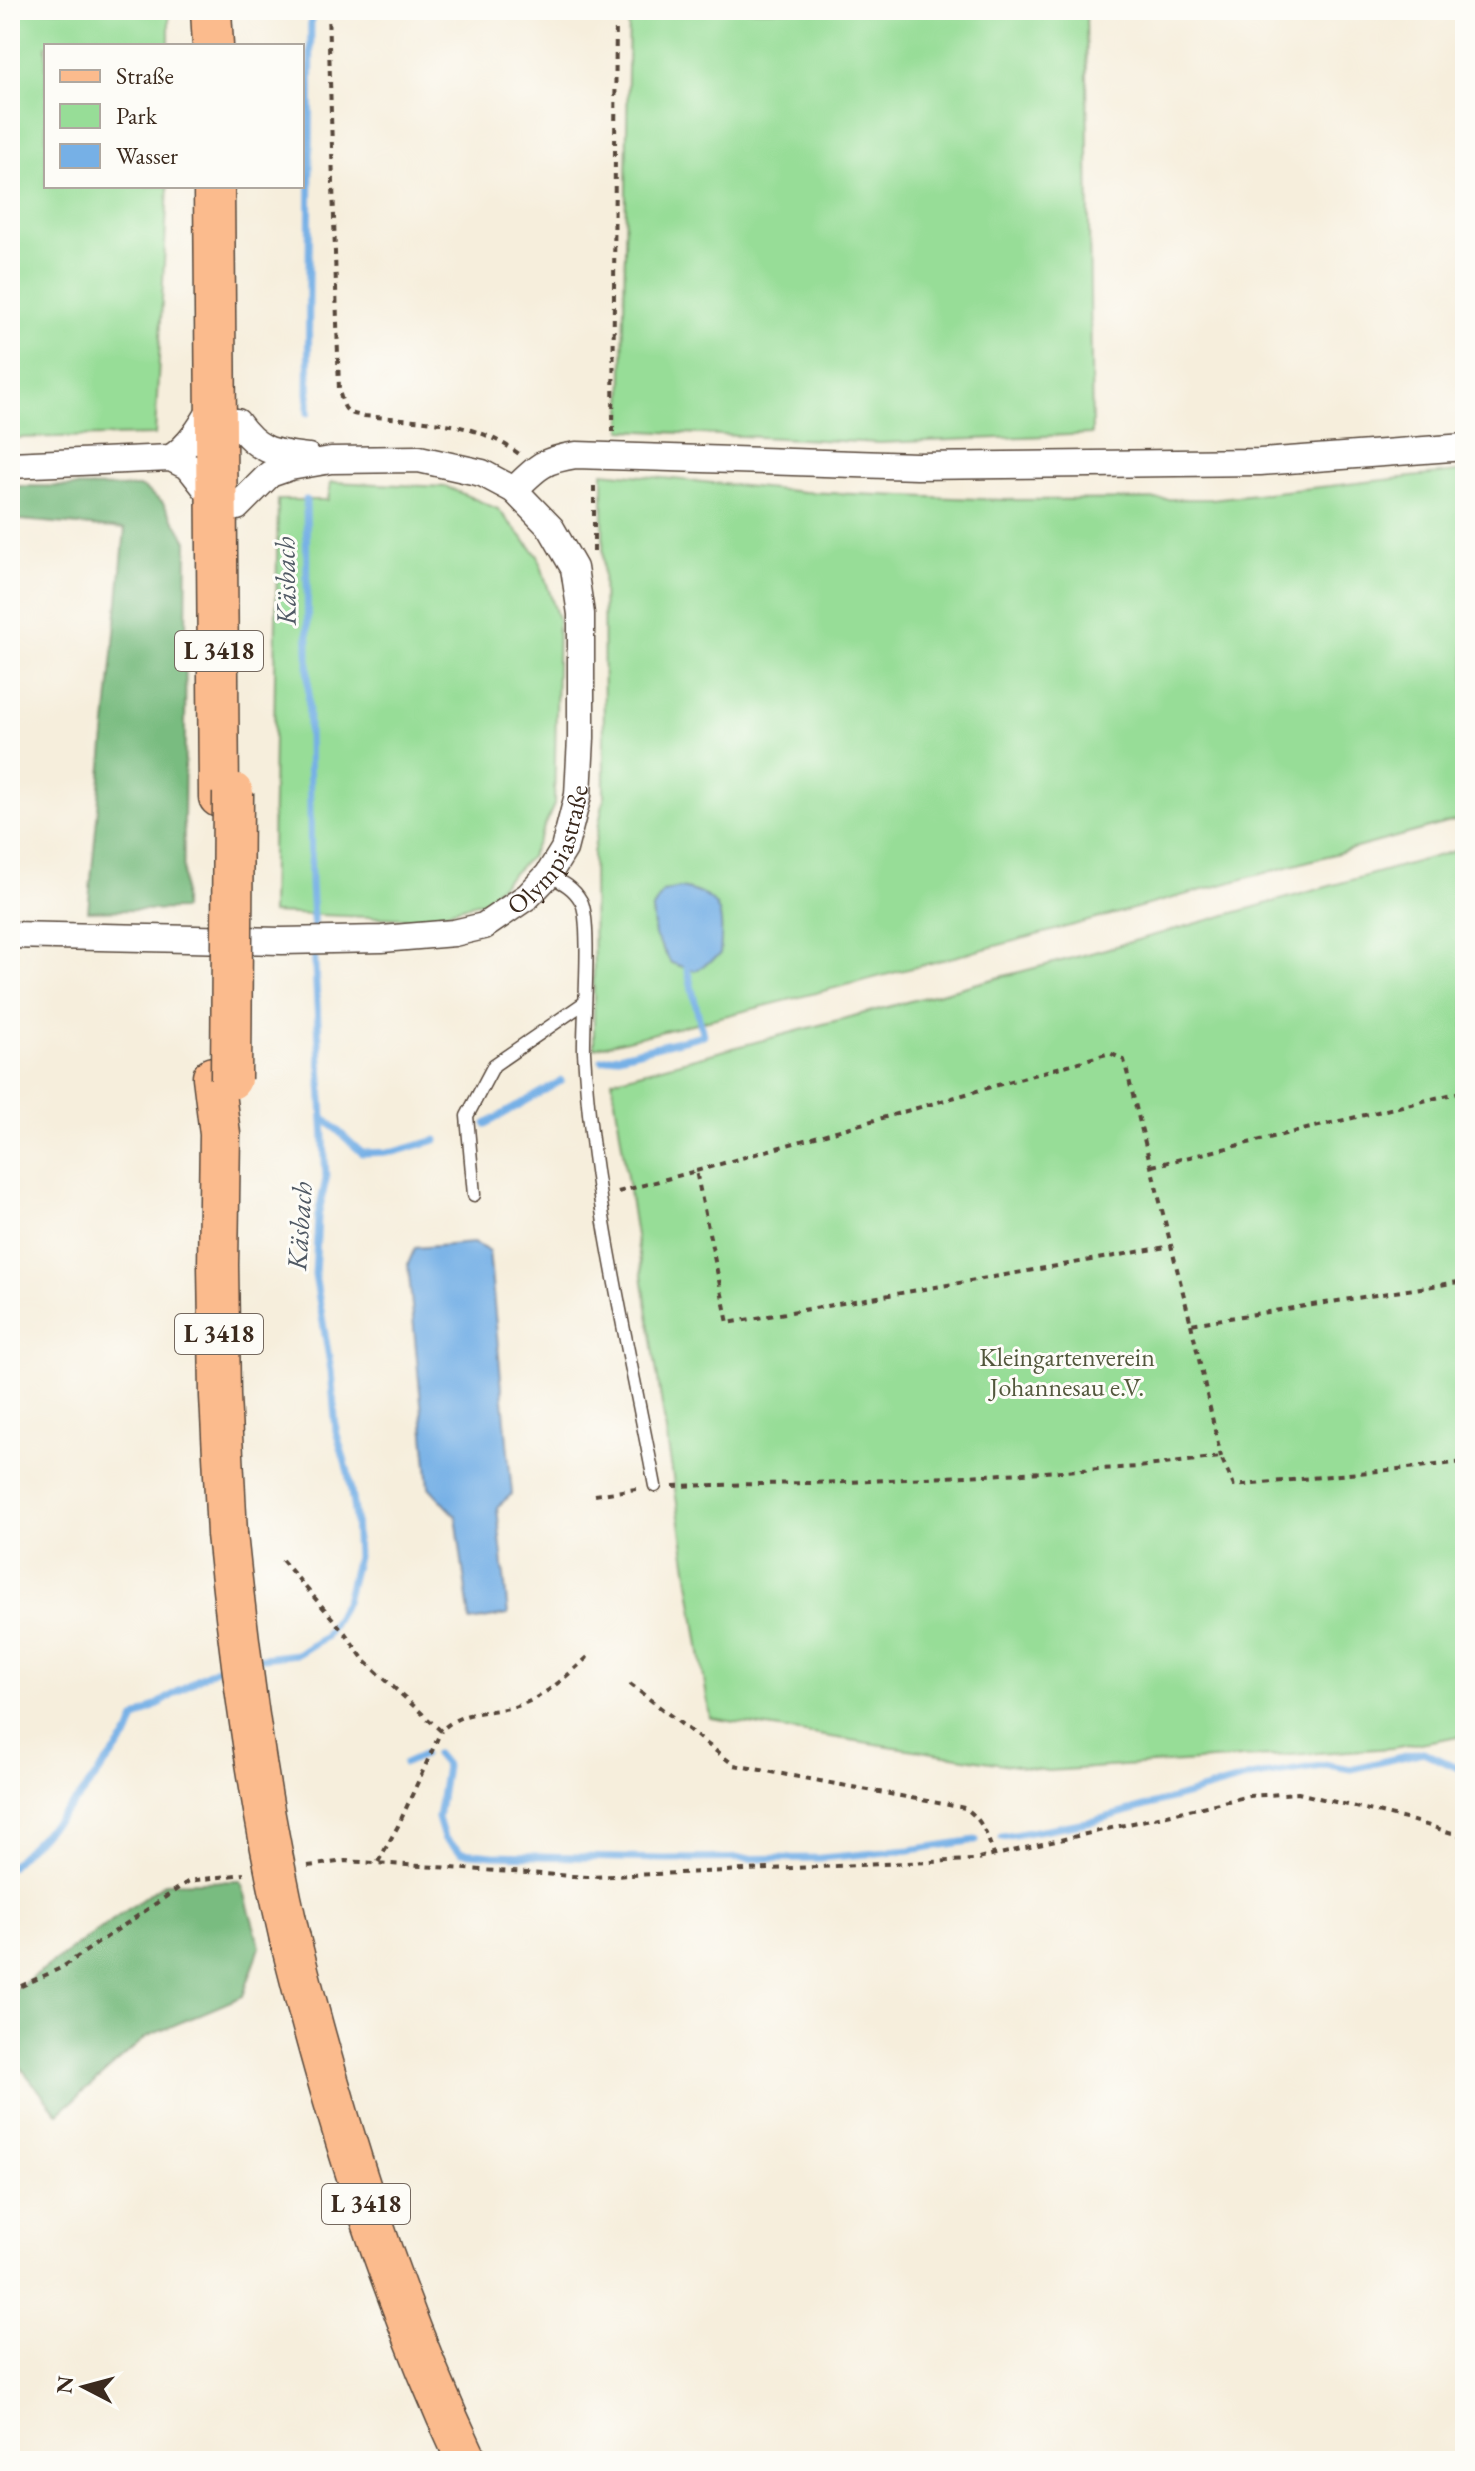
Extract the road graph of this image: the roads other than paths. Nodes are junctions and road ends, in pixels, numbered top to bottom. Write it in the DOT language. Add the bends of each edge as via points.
graph roads {
  1 [pos="211,10"];
  2 [pos="228,10"];
  3 [pos="213,44"];
  4 [pos="229,44"];
  5 [pos="214,188"];
  6 [pos="231,188"];
  7 [pos="227,411"];
  8 [pos="1465,447"];
  9 [pos="171,458"];
  10 [pos="331,460"];
  11 [pos="10,465"];
  12 [pos="514,490"];
  13 [pos="228,506"];
  14 [pos="548,875"];
  15 [pos="10,935"];
  16 [pos="584,1003"];
  17 [pos="474,1195"];
  18 [pos="655,1486"];
  19 [pos="467,2461"];
  1 -- 3 [label="main road"];
  2 -- 4 [label="main road"];
  5 -- 7 [label="main road, L 3418"];
  6 -- 7 [label="main road, L 3418"];
  7 -- 9 [label="street"];
  7 -- 10 [label="street, Olympiastraße" via="264,449"];
  7 -- 13 [label="main road, L 3418"];
  8 -- 12 [label="street" via="1260,462 917,466 603,455 551,459"];
  9 -- 11 [label="street"];
  9 -- 13 [label="street" via="189,467"];
  10 -- 12 [label="street, Olympiastraße" via="419,459 482,473"];
  10 -- 13 [label="street, Olympiastraße" via="270,474"];
  12 -- 14 [label="street, Olympiastraße" via="551,528 574,568 579,590 578,795 564,849"];
  13 -- 19 [label="main road, L 3418, bridge" via="220,1367 227,1534 243,1682 271,1859 331,2095 370,2217"];
  14 -- 15 [label="street, Olympiastraße" via="484,926 439,934 282,941"];
  14 -- 16 [label="lane" via="571,887 583,904"];
  16 -- 17 [label="lane" via="494,1065 467,1116"];
  16 -- 18 [label="lane" via="587,1104 600,1197"];
}
